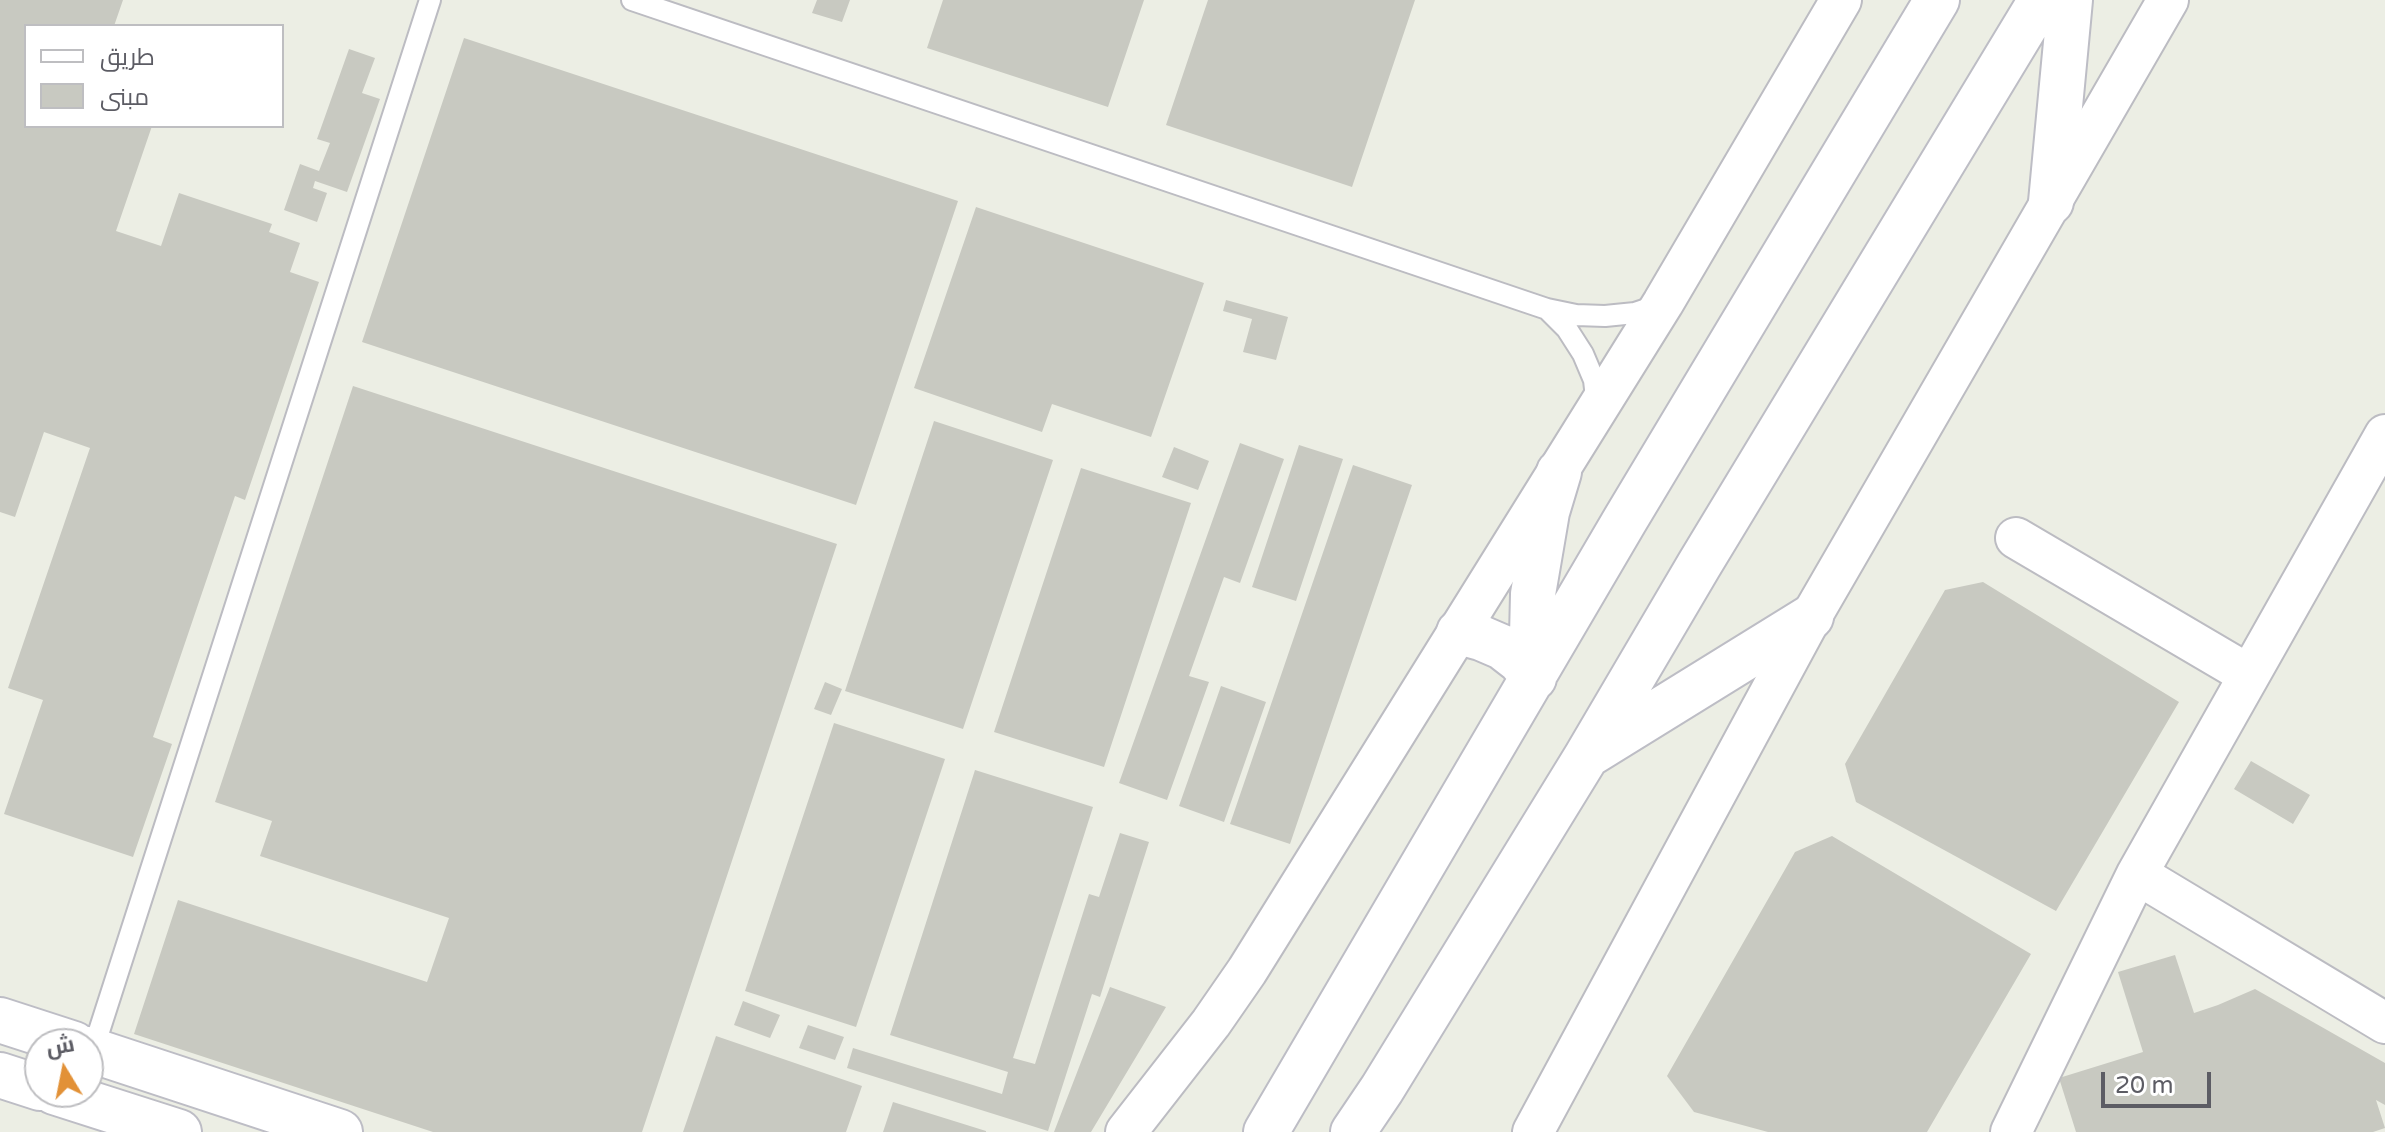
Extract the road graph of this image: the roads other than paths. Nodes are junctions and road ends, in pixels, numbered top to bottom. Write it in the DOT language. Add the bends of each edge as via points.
graph roads {
  1 [pos="430,0"];
  2 [pos="632,0"];
  3 [pos="1841,0"];
  4 [pos="1937,0"];
  5 [pos="2041,0"];
  6 [pos="2070,0"];
  7 [pos="2168,0"];
  8 [pos="2051,202"];
  9 [pos="1663,303"];
  10 [pos="1547,309"];
  11 [pos="1598,409"];
  12 [pos="2385,435"];
  13 [pos="1559,472"];
  14 [pos="2016,538"];
  15 [pos="1811,617"];
  16 [pos="1459,632"];
  17 [pos="2249,675"];
  18 [pos="1534,678"];
  19 [pos="1586,757"];
  20 [pos="2137,874"];
  21 [pos="0,1020"];
  22 [pos="2385,1023"];
  23 [pos="24,1028"];
  24 [pos="92,1028"];
  25 [pos="104,1054"];
  26 [pos="0,1075"];
  27 [pos="24,1083"];
  28 [pos="1382,1089"];
  29 [pos="104,1108"];
  30 [pos="179,1132"];
  31 [pos="340,1132"];
  32 [pos="1126,1132"];
  33 [pos="1266,1132"];
  34 [pos="1353,1132"];
  35 [pos="1374,1132"];
  36 [pos="1533,1132"];
  37 [pos="2011,1132"];
  1 -- 24 [label="lane"];
  2 -- 10 [label="lane"];
  3 -- 9 [label="street"];
  4 -- 18 [label="main road"];
  5 -- 19 [label="main road"];
  6 -- 8 [label="main road"];
  7 -- 8 [label="street"];
  8 -- 15 [label="street"];
  9 -- 10 [label="lane" via="1605,316"];
  9 -- 11 [label="street"];
  10 -- 11 [label="lane" via="1583,354"];
  11 -- 13 [label="street"];
  12 -- 17 [label="street"];
  13 -- 16 [label="street"];
  13 -- 18 [label="main road" via="1535,580"];
  14 -- 17 [label="street"];
  15 -- 19 [label="main road"];
  15 -- 36 [label="street"];
  16 -- 18 [label="main road" via="1502,647"];
  16 -- 32 [label="street" via="1247,971"];
  17 -- 20 [label="street"];
  18 -- 33 [label="main road"];
  19 -- 28 [label="main road"];
  20 -- 22 [label="street"];
  20 -- 37 [label="street"];
  21 -- 23 [label="main road"];
  25 -- 31 [label="main road"];
  26 -- 27 [label="main road"];
  28 -- 34 [label="main road"];
  28 -- 35 [label="main road"];
  29 -- 30 [label="main road"];
}
